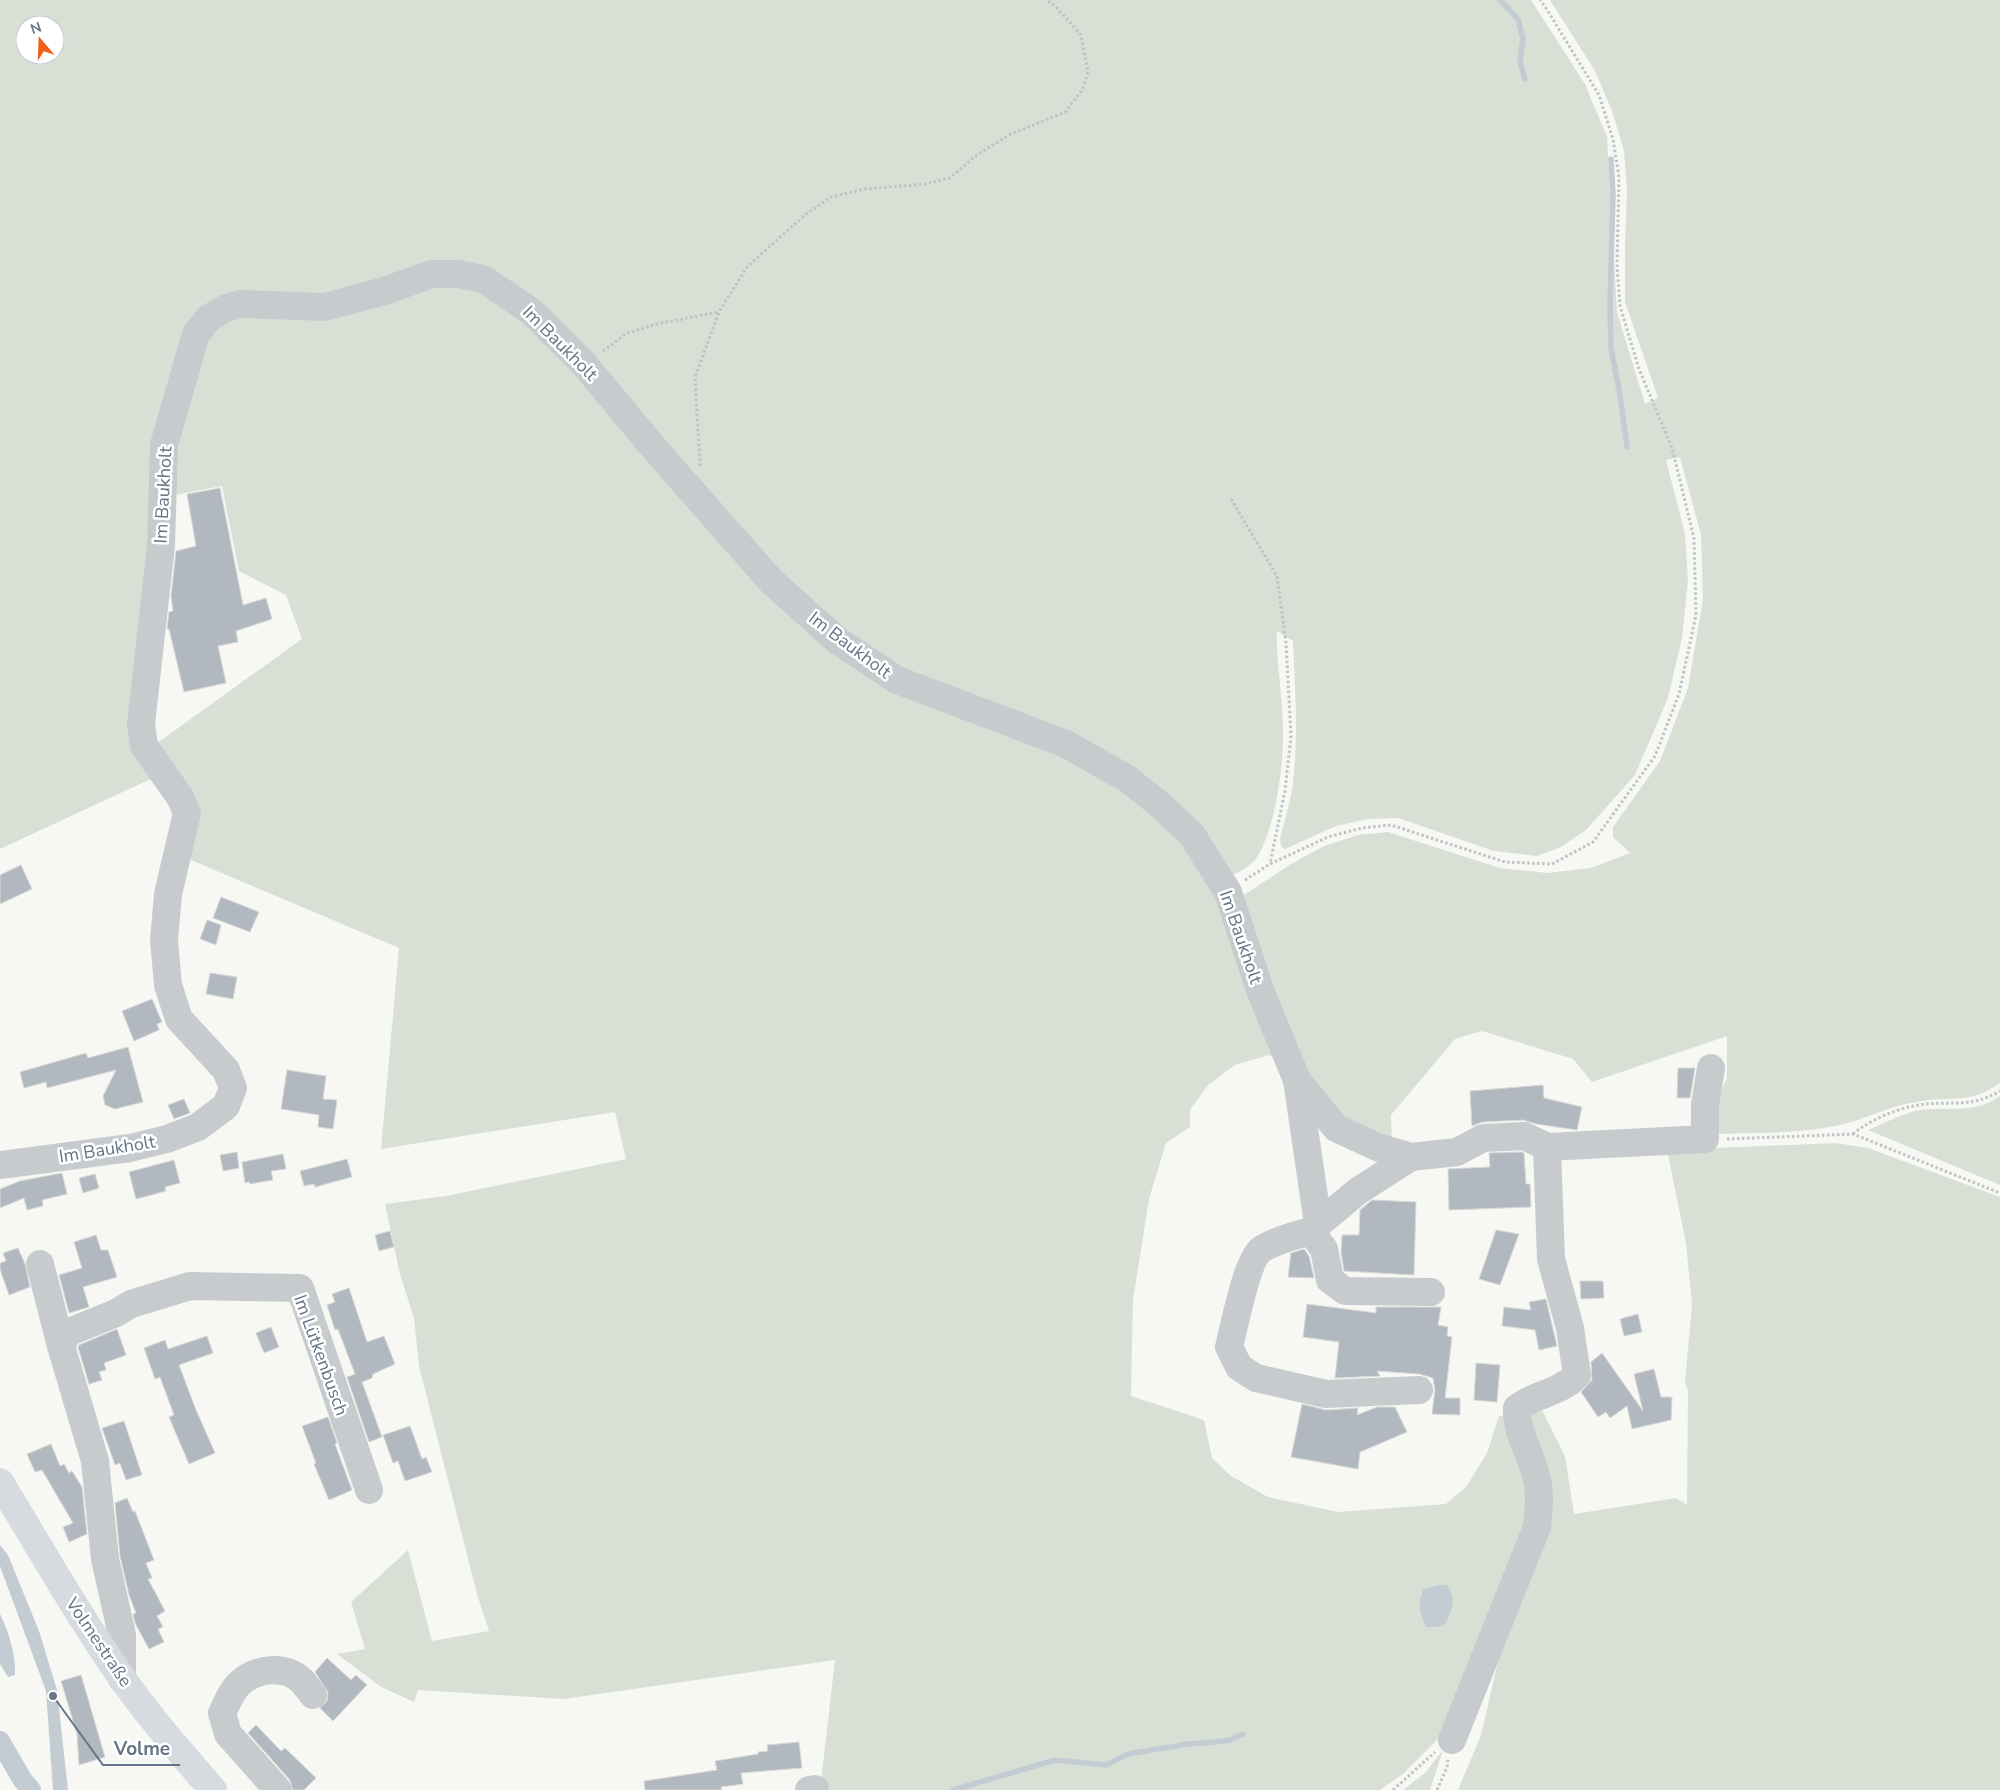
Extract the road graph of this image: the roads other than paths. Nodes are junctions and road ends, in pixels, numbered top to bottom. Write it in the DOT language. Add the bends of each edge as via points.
graph roads {
  1 [pos="1711,1068"];
  2 [pos="1297,1080"];
  3 [pos="1547,1147"];
  4 [pos="1411,1157"];
  5 [pos="0,1164"];
  6 [pos="1314,1227"];
  7 [pos="40,1264"];
  8 [pos="1431,1292"];
  9 [pos="61,1346"];
  10 [pos="1419,1390"];
  11 [pos="0,1482"];
  12 [pos="369,1490"];
  13 [pos="122,1679"];
  14 [pos="313,1695"];
  15 [pos="1452,1740"];
  16 [pos="213,1790"];
  17 [pos="278,1790"];
  1 -- 3 [label="street" via="1705,1104 1705,1139"];
  2 -- 4 [label="street, Im Baukholt" via="1336,1128 1377,1147"];
  2 -- 5 [label="street, Im Baukholt" via="1260,990 1228,892 1192,835 1158,803 1126,778 1066,744 897,680 838,641 771,581 584,364 532,312 483,280 458,274 432,274 325,307 240,304 209,318 196,334 164,444 161,544 141,724 144,746 180,797 187,813 168,894 164,940 168,985 180,1020 226,1070 233,1088 226,1106 198,1127 167,1139 130,1148"];
  2 -- 6 [label="street"];
  3 -- 4 [label="street, Im Baukholt" via="1524,1136 1483,1138 1456,1152"];
  3 -- 15 [label="street" via="1550,1259 1570,1328 1577,1375 1568,1385 1516,1408 1516,1420 1536,1473 1540,1497 1537,1527"];
  4 -- 6 [label="street" via="1358,1191"];
  6 -- 8 [label="street" via="1324,1249 1330,1280 1345,1291"];
  6 -- 10 [label="street" via="1260,1250 1248,1273 1228,1347 1238,1367 1256,1378 1326,1394"];
  7 -- 9 [label="street"];
  9 -- 12 [label="street, Im Lütkenbusch" via="67,1333 131,1304 190,1286 300,1288"];
  9 -- 13 [label="street" via="95,1461 105,1559 122,1635"];
  11 -- 13 [label="main road, Volmestraße" via="76,1610"];
  13 -- 16 [label="main road, Volmestraße"];
  14 -- 17 [label="street" via="300,1679 282,1669 262,1671 240,1682 222,1713 228,1734"];
}
